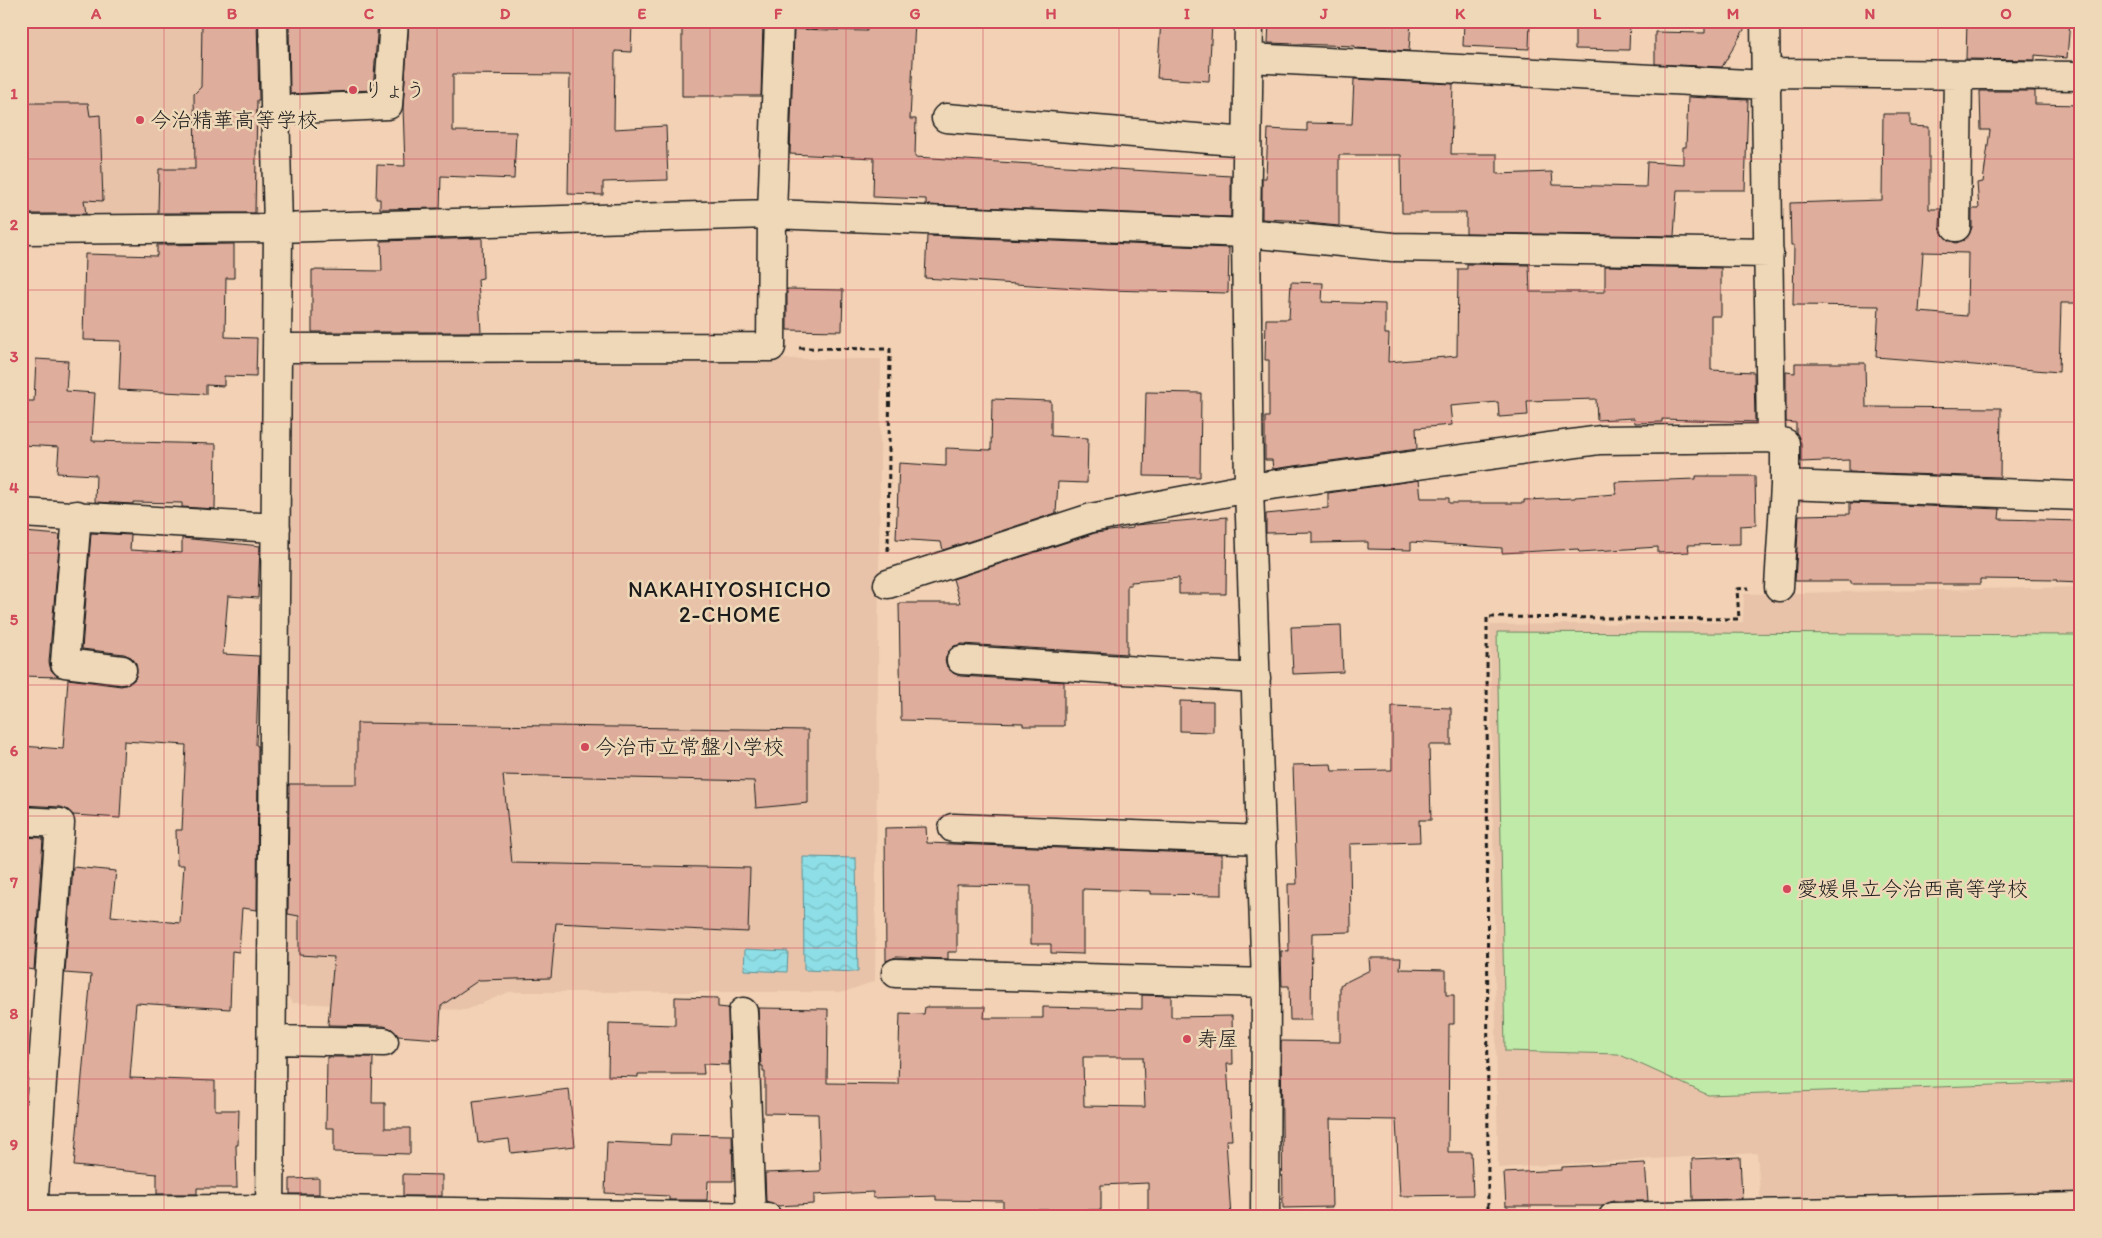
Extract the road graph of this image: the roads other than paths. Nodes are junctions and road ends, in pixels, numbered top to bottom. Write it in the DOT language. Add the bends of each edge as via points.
graph roads {
  1 [pos="273,21"];
  2 [pos="394,21"];
  3 [pos="778,21"];
  4 [pos="1249,21"];
  5 [pos="1765,21"];
  6 [pos="1249,58"];
  7 [pos="1958,75"];
  8 [pos="2081,76"];
  9 [pos="1767,79"];
  10 [pos="275,110"];
  11 [pos="946,118"];
  12 [pos="1247,142"];
  13 [pos="772,214"];
  14 [pos="1956,227"];
  15 [pos="278,228"];
  16 [pos="21,230"];
  17 [pos="1246,233"];
  18 [pos="1769,253"];
  19 [pos="277,348"];
  20 [pos="1771,438"];
  21 [pos="1785,485"];
  22 [pos="1249,488"];
  23 [pos="2081,496"];
  24 [pos="21,513"];
  25 [pos="77,515"];
  26 [pos="276,528"];
  27 [pos="888,584"];
  28 [pos="1779,587"];
  29 [pos="961,660"];
  30 [pos="122,670"];
  31 [pos="1256,678"];
  32 [pos="21,821"];
  33 [pos="953,828"];
  34 [pos="1262,840"];
  35 [pos="896,973"];
  36 [pos="1266,983"];
  37 [pos="743,1012"];
  38 [pos="272,1040"];
  39 [pos="384,1042"];
  40 [pos="2081,1207"];
  41 [pos="27,1210"];
  42 [pos="271,1213"];
  43 [pos="751,1216"];
  44 [pos="1697,1216"];
  45 [pos="1786,1216"];
  46 [pos="767,1217"];
  47 [pos="1265,1217"];
  48 [pos="1613,1217"];
  1 -- 10 [label="street"];
  2 -- 10 [label="street" via="388,105"];
  3 -- 13 [label="street"];
  4 -- 6 [label="street"];
  5 -- 9 [label="street"];
  6 -- 9 [label="street"];
  6 -- 12 [label="street"];
  7 -- 8 [label="street"];
  7 -- 9 [label="street"];
  7 -- 14 [label="street"];
  9 -- 18 [label="street"];
  10 -- 15 [label="street"];
  11 -- 12 [label="street"];
  12 -- 17 [label="street"];
  13 -- 15 [label="street"];
  13 -- 17 [label="street"];
  13 -- 19 [label="street" via="771,347"];
  15 -- 16 [label="street"];
  15 -- 19 [label="street"];
  17 -- 18 [label="street" via="1393,247"];
  17 -- 22 [label="street"];
  18 -- 20 [label="street"];
  19 -- 26 [label="street"];
  20 -- 21 [label="street" via="1785,443"];
  20 -- 22 [label="street" via="1600,440"];
  21 -- 23 [label="street"];
  21 -- 28 [label="street"];
  22 -- 27 [label="street" via="1091,518"];
  22 -- 31 [label="street"];
  24 -- 25 [label="street"];
  25 -- 26 [label="street"];
  25 -- 30 [label="street" via="65,663"];
  26 -- 38 [label="street"];
  29 -- 31 [label="street"];
  31 -- 34 [label="street"];
  32 -- 41 [label="street" via="60,823"];
  33 -- 34 [label="street"];
  34 -- 36 [label="street"];
  35 -- 36 [label="street"];
  36 -- 47 [label="street"];
  37 -- 43 [label="street"];
  38 -- 39 [label="street"];
  38 -- 42 [label="street"];
  40 -- 45 [label="street"];
  41 -- 42 [label="street"];
  42 -- 43 [label="street"];
  43 -- 46 [label="street"];
  44 -- 45 [label="street"];
  44 -- 48 [label="street"];
}
